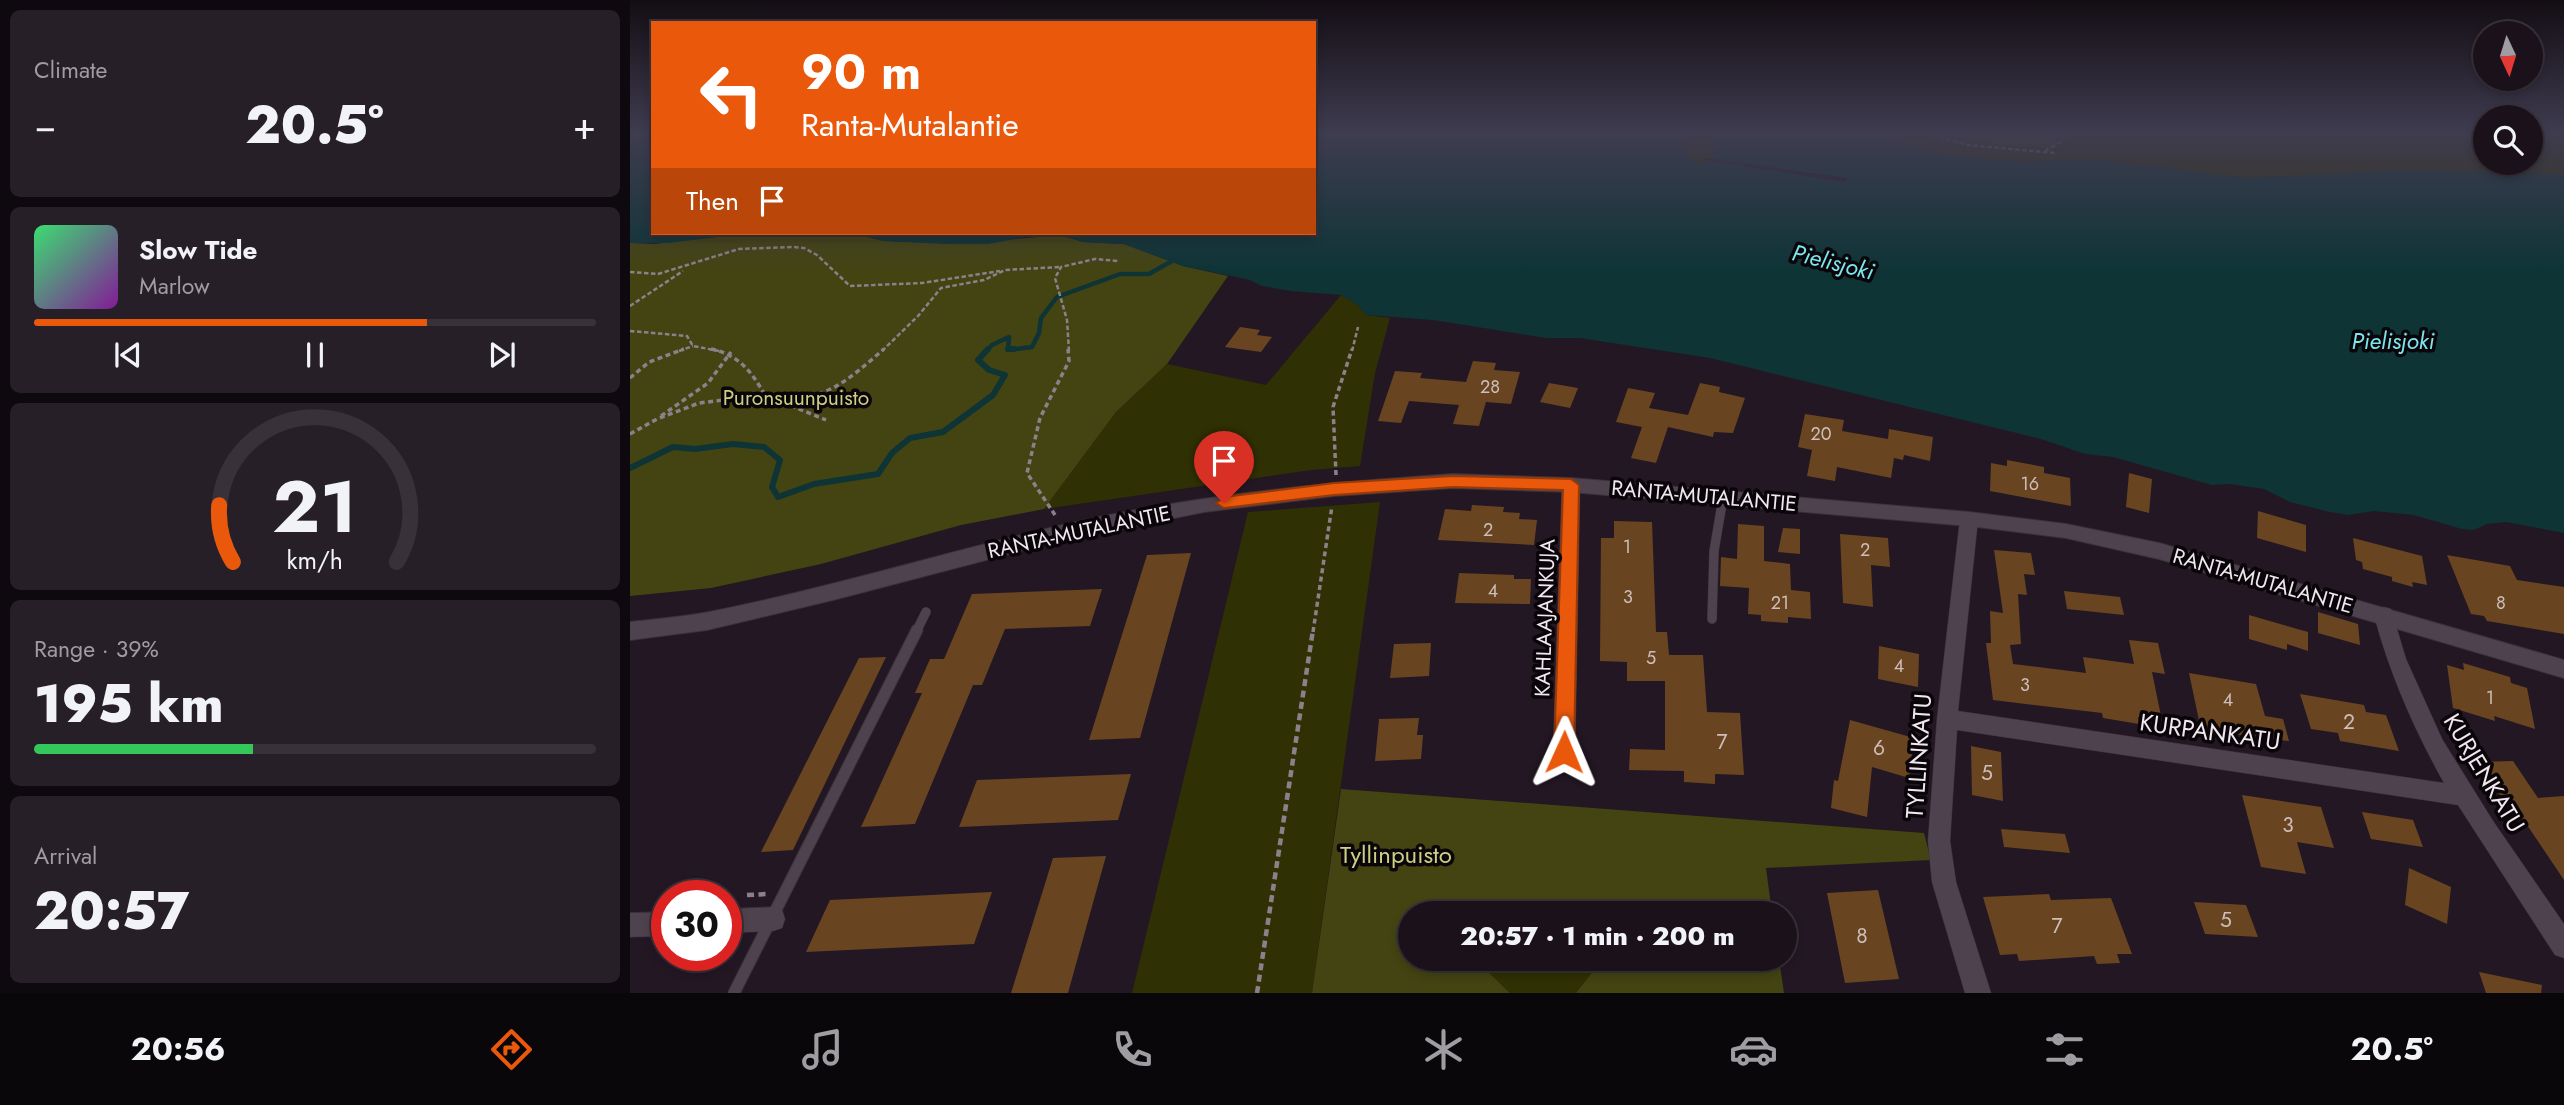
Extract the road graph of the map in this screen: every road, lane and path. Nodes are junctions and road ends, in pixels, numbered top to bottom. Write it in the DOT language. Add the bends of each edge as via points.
graph roads {
  1 [pos="1118,261"];
  2 [pos="1061,267"];
  3 [pos="684,270"];
  4 [pos="1005,270"];
  5 [pos="630,272"];
  6 [pos="630,306"];
  7 [pos="1358,327"];
  8 [pos="630,331"];
  9 [pos="693,346"];
  10 [pos="731,352"];
  11 [pos="630,378"];
  12 [pos="765,395"];
  13 [pos="657,419"];
  14 [pos="826,420"];
  15 [pos="630,434"];
  16 [pos="1336,480"];
  17 [pos="1571,485"];
  18 [pos="1723,498"];
  19 [pos="1055,515"];
  20 [pos="1969,519"];
  21 [pos="926,612"];
  22 [pos="2384,615"];
  23 [pos="1712,619"];
  24 [pos="630,631"];
  25 [pos="2564,668"];
  26 [pos="1947,719"];
  27 [pos="1564,752"];
  28 [pos="2465,796"];
  29 [pos="783,893"];
  30 [pos="742,895"];
  31 [pos="773,919"];
  32 [pos="742,920"];
  33 [pos="2556,923"];
  34 [pos="651,924"];
  35 [pos="630,925"];
  36 [pos="2564,946"];
  37 [pos="734,993"];
  38 [pos="1257,993"];
  39 [pos="1978,993"];
  1 -- 2 [label="path" via="1095,259"];
  2 -- 4 [label="path"];
  2 -- 19 [label="path" via="1055,278 1067,320 1069,361 1040,418 1027,473"];
  3 -- 4 [label="path" via="738,249 779,247 805,248 850,286 922,283"];
  3 -- 5 [label="path" via="655,275"];
  3 -- 6 [label="path"];
  4 -- 12 [label="path" via="984,280 941,288 929,305 851,376 814,395"];
  7 -- 16 [label="path" via="1333,410"];
  8 -- 9 [label="path" via="687,336"];
  9 -- 10 [label="path"];
  9 -- 11 [label="path" via="649,362"];
  10 -- 12 [label="path" via="751,371"];
  10 -- 13 [label="path" via="708,383"];
  12 -- 13 [label="path" via="699,403"];
  12 -- 14 [label="path"];
  13 -- 15 [label="path"];
  16 -- 17 [label="street, RANTA-MUTALANTIE"];
  16 -- 24 [label="street, RANTA-MUTALANTIE" via="1055,534 733,615"];
  16 -- 38 [label="path"];
  17 -- 18 [label="street, RANTA-MUTALANTIE"];
  17 -- 27 [label="street, KAHLAAJANKUJA"];
  18 -- 20 [label="street, RANTA-MUTALANTIE"];
  18 -- 23 [label="lane" via="1714,551"];
  20 -- 22 [label="street, RANTA-MUTALANTIE" via="2066,531 2159,551"];
  20 -- 26 [label="street, TYLLINKATU"];
  21 -- 29 [label="lane"];
  22 -- 25 [label="street, RANTA-MUTALANTIE"];
  22 -- 28 [label="street, KURJENKATU" via="2392,654 2413,705"];
  26 -- 28 [label="street, KURPANKATU"];
  26 -- 39 [label="street, TYLLINKATU" via="1939,841 1944,882"];
  28 -- 33 [label="street, KURJENKATU"];
  29 -- 30 [label="path"];
  29 -- 31 [label="lane"];
  31 -- 32 [label="street"];
  31 -- 37 [label="lane"];
  33 -- 36 [label="street, KURJENKATU"];
  34 -- 35 [label="street"];
}
